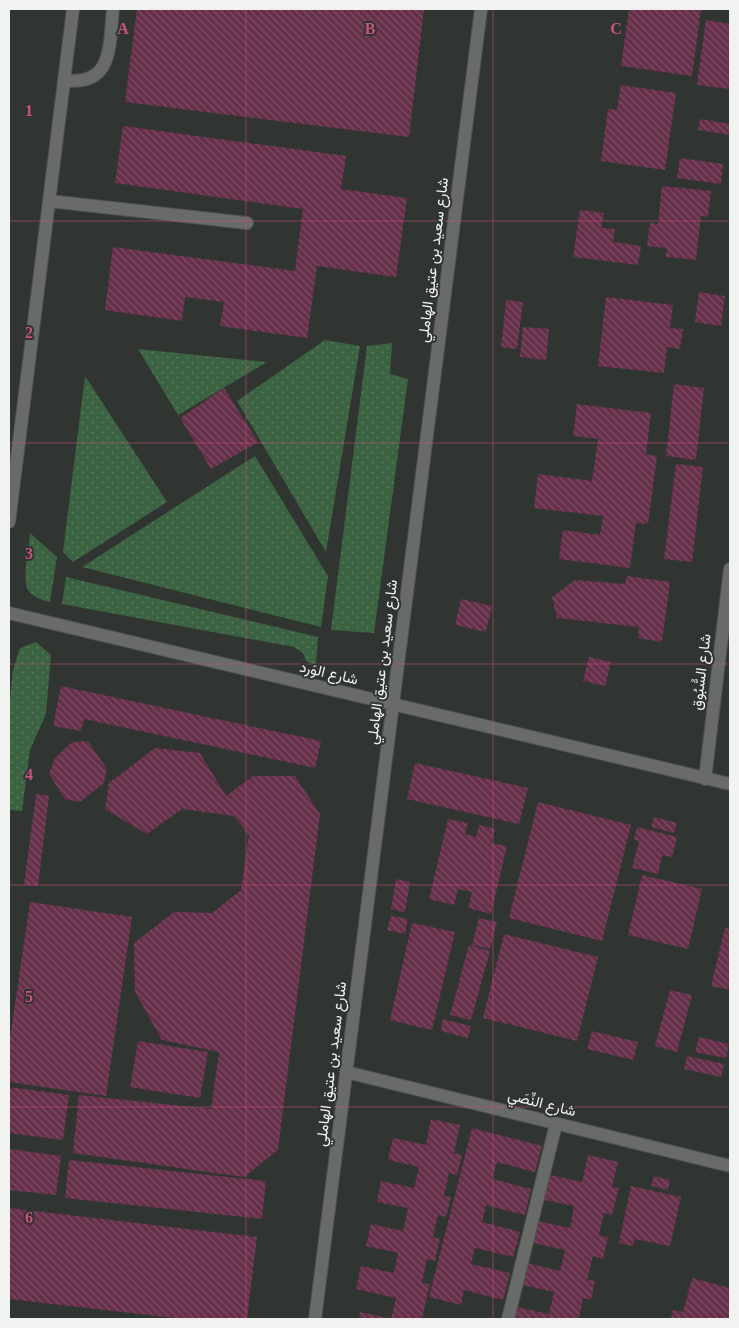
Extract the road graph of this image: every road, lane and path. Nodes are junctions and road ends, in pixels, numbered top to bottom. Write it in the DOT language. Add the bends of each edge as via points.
graph roads {
  1 [pos="73,9"];
  2 [pos="113,9"];
  3 [pos="481,9"];
  4 [pos="64,80"];
  5 [pos="49,201"];
  6 [pos="247,223"];
  7 [pos="9,522"];
  8 [pos="730,569"];
  9 [pos="9,613"];
  10 [pos="393,704"];
  11 [pos="704,778"];
  12 [pos="730,784"];
  13 [pos="346,1072"];
  14 [pos="556,1124"];
  15 [pos="730,1166"];
  16 [pos="315,1319"];
  17 [pos="508,1319"];
  1 -- 4 [label="street"];
  2 -- 4 [label="street" via="105,64 98,74 85,80"];
  3 -- 10 [label="street, شارع سعيد بن عتيق الهاملي"];
  4 -- 5 [label="street"];
  5 -- 6 [label="street"];
  5 -- 7 [label="street"];
  8 -- 11 [label="street, شارع السُّبُوق"];
  9 -- 10 [label="street, شارع الوَرد"];
  10 -- 11 [label="street, شارع الوَرد"];
  10 -- 13 [label="street, شارع سعيد بن عتيق الهاملي"];
  11 -- 12 [label="street, شارع الوَرد"];
  13 -- 14 [label="street, شارع النِّصَي"];
  13 -- 16 [label="street, شارع سعيد بن عتيق الهاملي"];
  14 -- 15 [label="street, شارع النِّصَي"];
  14 -- 17 [label="street"];
}
